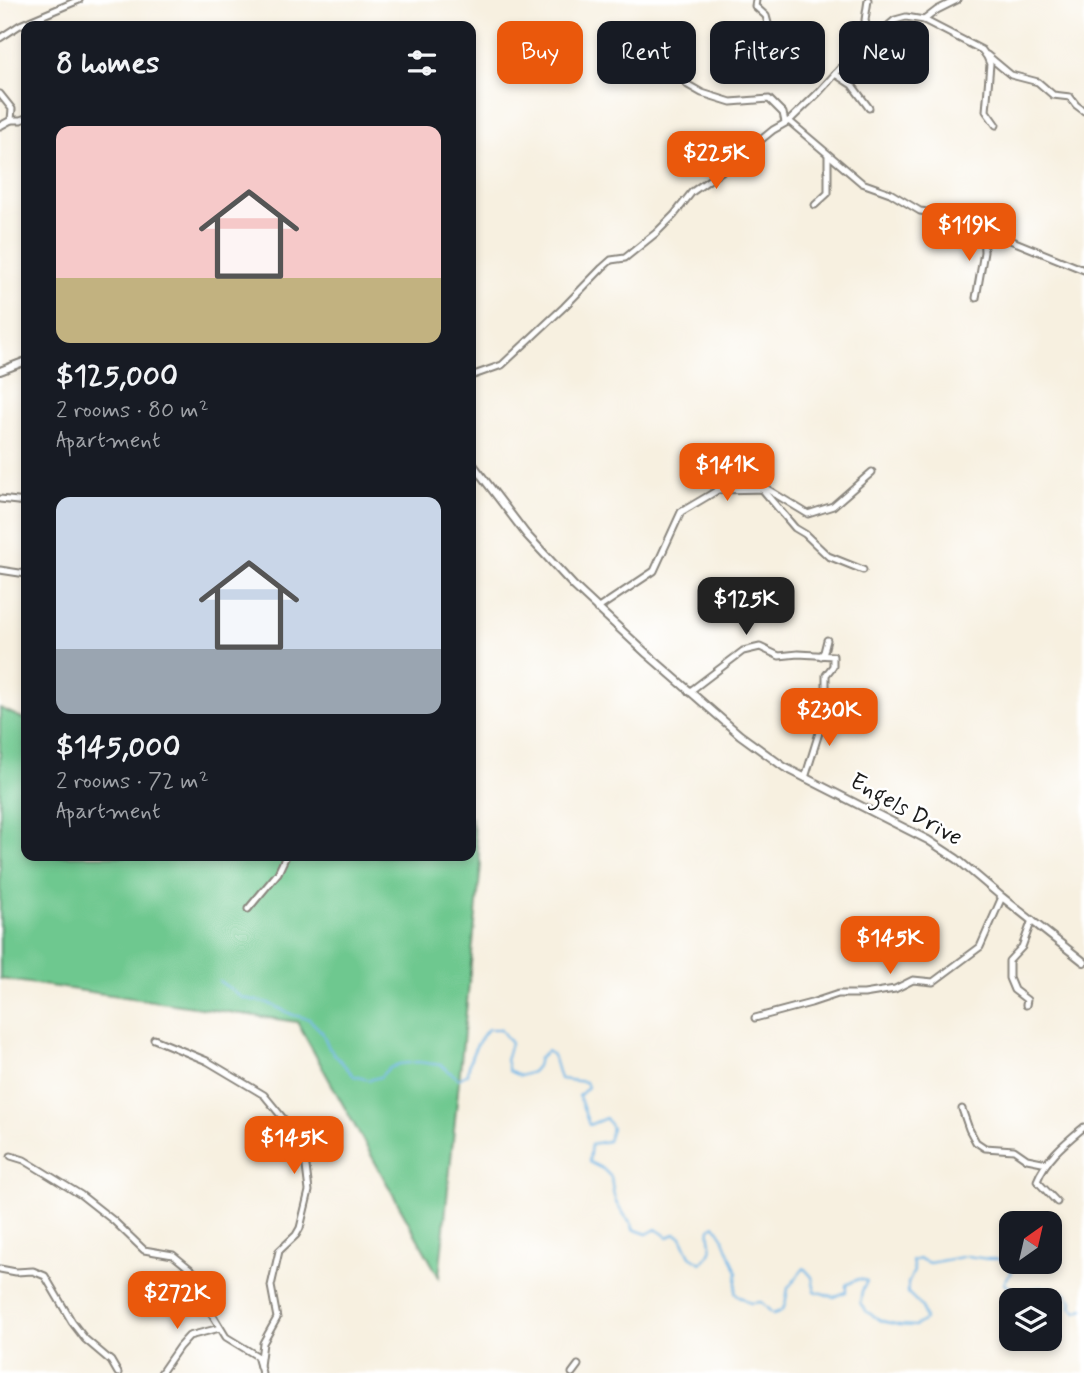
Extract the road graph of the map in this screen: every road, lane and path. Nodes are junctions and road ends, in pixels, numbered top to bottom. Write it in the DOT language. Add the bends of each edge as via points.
graph roads {
  1 [pos="79,0"];
  2 [pos="756,0"];
  3 [pos="868,0"];
  4 [pos="957,0"];
  5 [pos="924,20"];
  6 [pos="29,21"];
  7 [pos="767,21"];
  8 [pos="865,21"];
  9 [pos="894,21"];
  10 [pos="21,25"];
  11 [pos="0,38"];
  12 [pos="982,50"];
  13 [pos="839,70"];
  14 [pos="835,74"];
  15 [pos="687,84"];
  16 [pos="0,94"];
  17 [pos="869,108"];
  18 [pos="1084,111"];
  19 [pos="11,120"];
  20 [pos="21,120"];
  21 [pos="787,122"];
  22 [pos="996,125"];
  23 [pos="0,126"];
  24 [pos="828,155"];
  25 [pos="815,205"];
  26 [pos="984,229"];
  27 [pos="1084,270"];
  28 [pos="976,298"];
  29 [pos="21,363"];
  30 [pos="0,371"];
  31 [pos="476,374"];
  32 [pos="872,471"];
  33 [pos="476,475"];
  34 [pos="762,489"];
  35 [pos="0,499"];
  36 [pos="21,501"];
  37 [pos="0,570"];
  38 [pos="863,570"];
  39 [pos="21,573"];
  40 [pos="597,609"];
  41 [pos="827,640"];
  42 [pos="821,656"];
  43 [pos="689,692"];
  44 [pos="805,778"];
  45 [pos="284,861"];
  46 [pos="1002,897"];
  47 [pos="248,909"];
  48 [pos="1032,920"];
  49 [pos="1084,962"];
  50 [pos="1026,1005"];
  51 [pos="755,1018"];
  52 [pos="154,1039"];
  53 [pos="962,1109"];
  54 [pos="1084,1127"];
  55 [pos="11,1156"];
  56 [pos="1047,1163"];
  57 [pos="1057,1202"];
  58 [pos="0,1269"];
  59 [pos="220,1328"];
  60 [pos="578,1364"];
  61 [pos="261,1370"];
  62 [pos="118,1373"];
  63 [pos="161,1373"];
  64 [pos="572,1373"];
  1 -- 6 [label="street"];
  2 -- 7 [label="street" via="755,6"];
  3 -- 8 [label="street"];
  4 -- 5 [label="street"];
  5 -- 9 [label="street"];
  5 -- 12 [label="street"];
  10 -- 11 [label="street"];
  12 -- 18 [label="street" via="1011,75 1038,82 1052,95 1070,97"];
  12 -- 22 [label="street" via="990,64 986,111"];
  13 -- 14 [label="street"];
  14 -- 17 [label="street" via="852,85"];
  14 -- 21 [label="street"];
  15 -- 21 [label="street" via="731,102 769,99"];
  16 -- 19 [label="street" via="12,109"];
  19 -- 20 [label="street"];
  19 -- 23 [label="street"];
  21 -- 24 [label="street"];
  21 -- 31 [label="street" via="692,191 665,224 625,258 611,260 601,268 502,365"];
  24 -- 25 [label="street" via="828,193"];
  24 -- 26 [label="street" via="862,183 920,211"];
  26 -- 27 [label="street"];
  26 -- 28 [label="street"];
  29 -- 30 [label="street"];
  32 -- 34 [label="street" via="834,506 808,514"];
  33 -- 40 [label="street, Engels Drive"];
  34 -- 38 [label="street" via="795,528 828,556"];
  34 -- 40 [label="street" via="718,490 681,513 654,571"];
  35 -- 36 [label="street"];
  37 -- 39 [label="street"];
  40 -- 43 [label="street, Engels Drive"];
  41 -- 42 [label="street"];
  42 -- 43 [label="street" via="779,656 760,647 743,651"];
  42 -- 44 [label="street" via="833,656 833,666 826,676 826,707"];
  43 -- 44 [label="street, Engels Drive" via="767,756"];
  44 -- 46 [label="street, Engels Drive" via="928,840"];
  45 -- 47 [label="street"];
  46 -- 48 [label="street, Engels Drive"];
  46 -- 51 [label="street" via="980,947 933,982 913,980 895,989 838,994"];
  48 -- 49 [label="street, Engels Drive"];
  48 -- 50 [label="street" via="1022,947 1009,961 1009,978 1014,990 1027,999"];
  52 -- 61 [label="street" via="207,1061 264,1095 303,1142 309,1191 300,1228 279,1251 271,1286 277,1318 263,1343"];
  53 -- 56 [label="street" via="976,1142 985,1148 1014,1150 1027,1159"];
  54 -- 56 [label="street"];
  55 -- 59 [label="street" via="81,1195 144,1250 173,1255 200,1277"];
  56 -- 57 [label="street" via="1037,1181"];
  58 -- 62 [label="street" via="45,1276 72,1322"];
  59 -- 61 [label="street" via="226,1337 257,1356"];
  59 -- 63 [label="street" via="189,1336"];
  60 -- 64 [label="street"];
}
